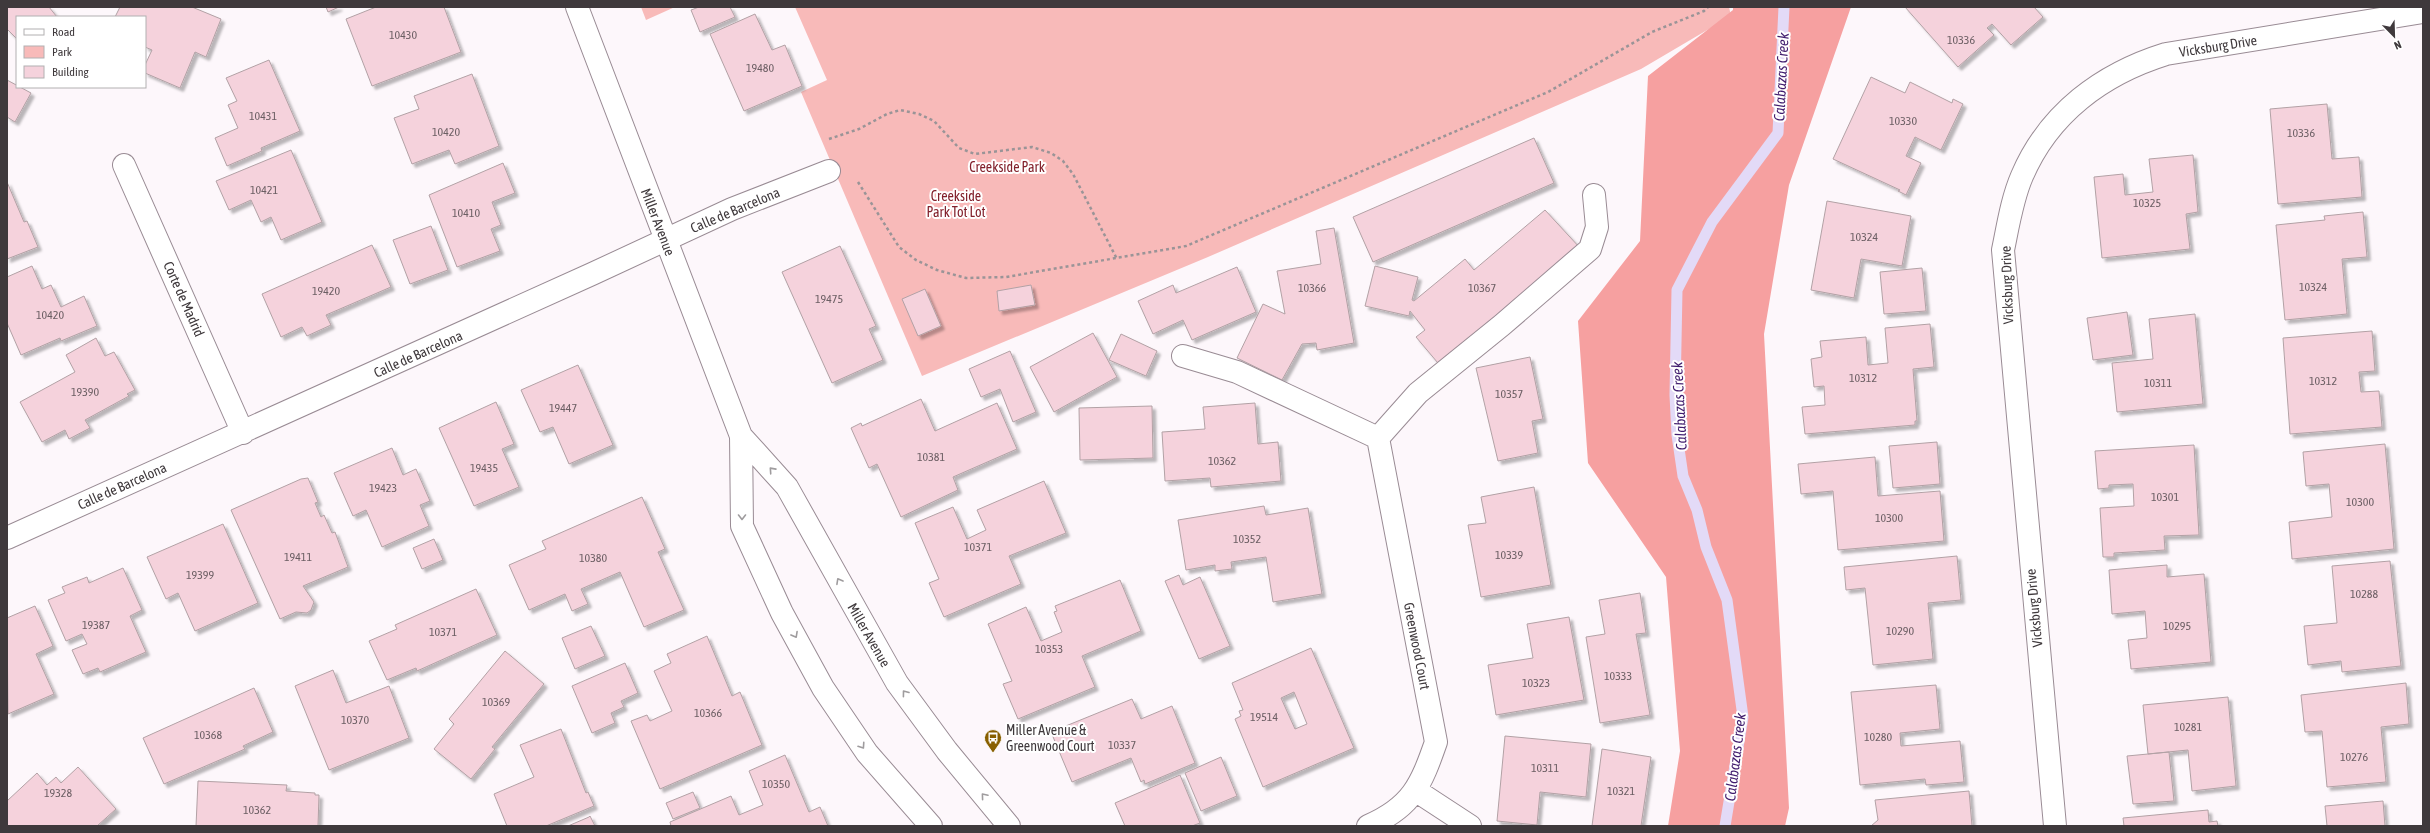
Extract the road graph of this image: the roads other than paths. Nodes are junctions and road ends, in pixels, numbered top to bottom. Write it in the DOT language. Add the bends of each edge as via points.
graph roads {
  1 [pos="577,7"];
  2 [pos="2423,12"];
  3 [pos="124,165"];
  4 [pos="829,171"];
  5 [pos="1594,195"];
  6 [pos="665,241"];
  7 [pos="1183,356"];
  8 [pos="243,433"];
  9 [pos="741,436"];
  10 [pos="1378,438"];
  11 [pos="7,538"];
  12 [pos="1415,790"];
  13 [pos="931,826"];
  14 [pos="1009,826"];
  15 [pos="1368,826"];
  16 [pos="1470,826"];
  17 [pos="2055,826"];
  1 -- 6 [label="street, Miller Avenue"];
  2 -- 17 [label="street, Vicksburg Drive" via="2166,54 2136,63 2109,77 2072,106 2048,131 2022,176 2003,250"];
  3 -- 8 [label="street, Corte de Madrid"];
  4 -- 6 [label="street, Calle de Barcelona" via="732,209"];
  5 -- 10 [label="street" via="1597,227 1590,249 1418,393"];
  6 -- 8 [label="street, Calle de Barcelona"];
  6 -- 9 [label="street, Miller Avenue"];
  7 -- 10 [label="street" via="1237,372"];
  8 -- 11 [label="street, Calle de Barcelona"];
  9 -- 13 [label="street, Miller Avenue, one-way" via="742,526 782,613 824,688 867,753"];
  14 -- 9 [label="street, Miller Avenue, one-way" via="897,683 787,488"];
  10 -- 12 [label="street, Greenwood Court" via="1436,742 1423,779"];
  12 -- 15 [label="street, Greenwood Court" via="1408,800 1387,818"];
  12 -- 16 [label="street"];
}
